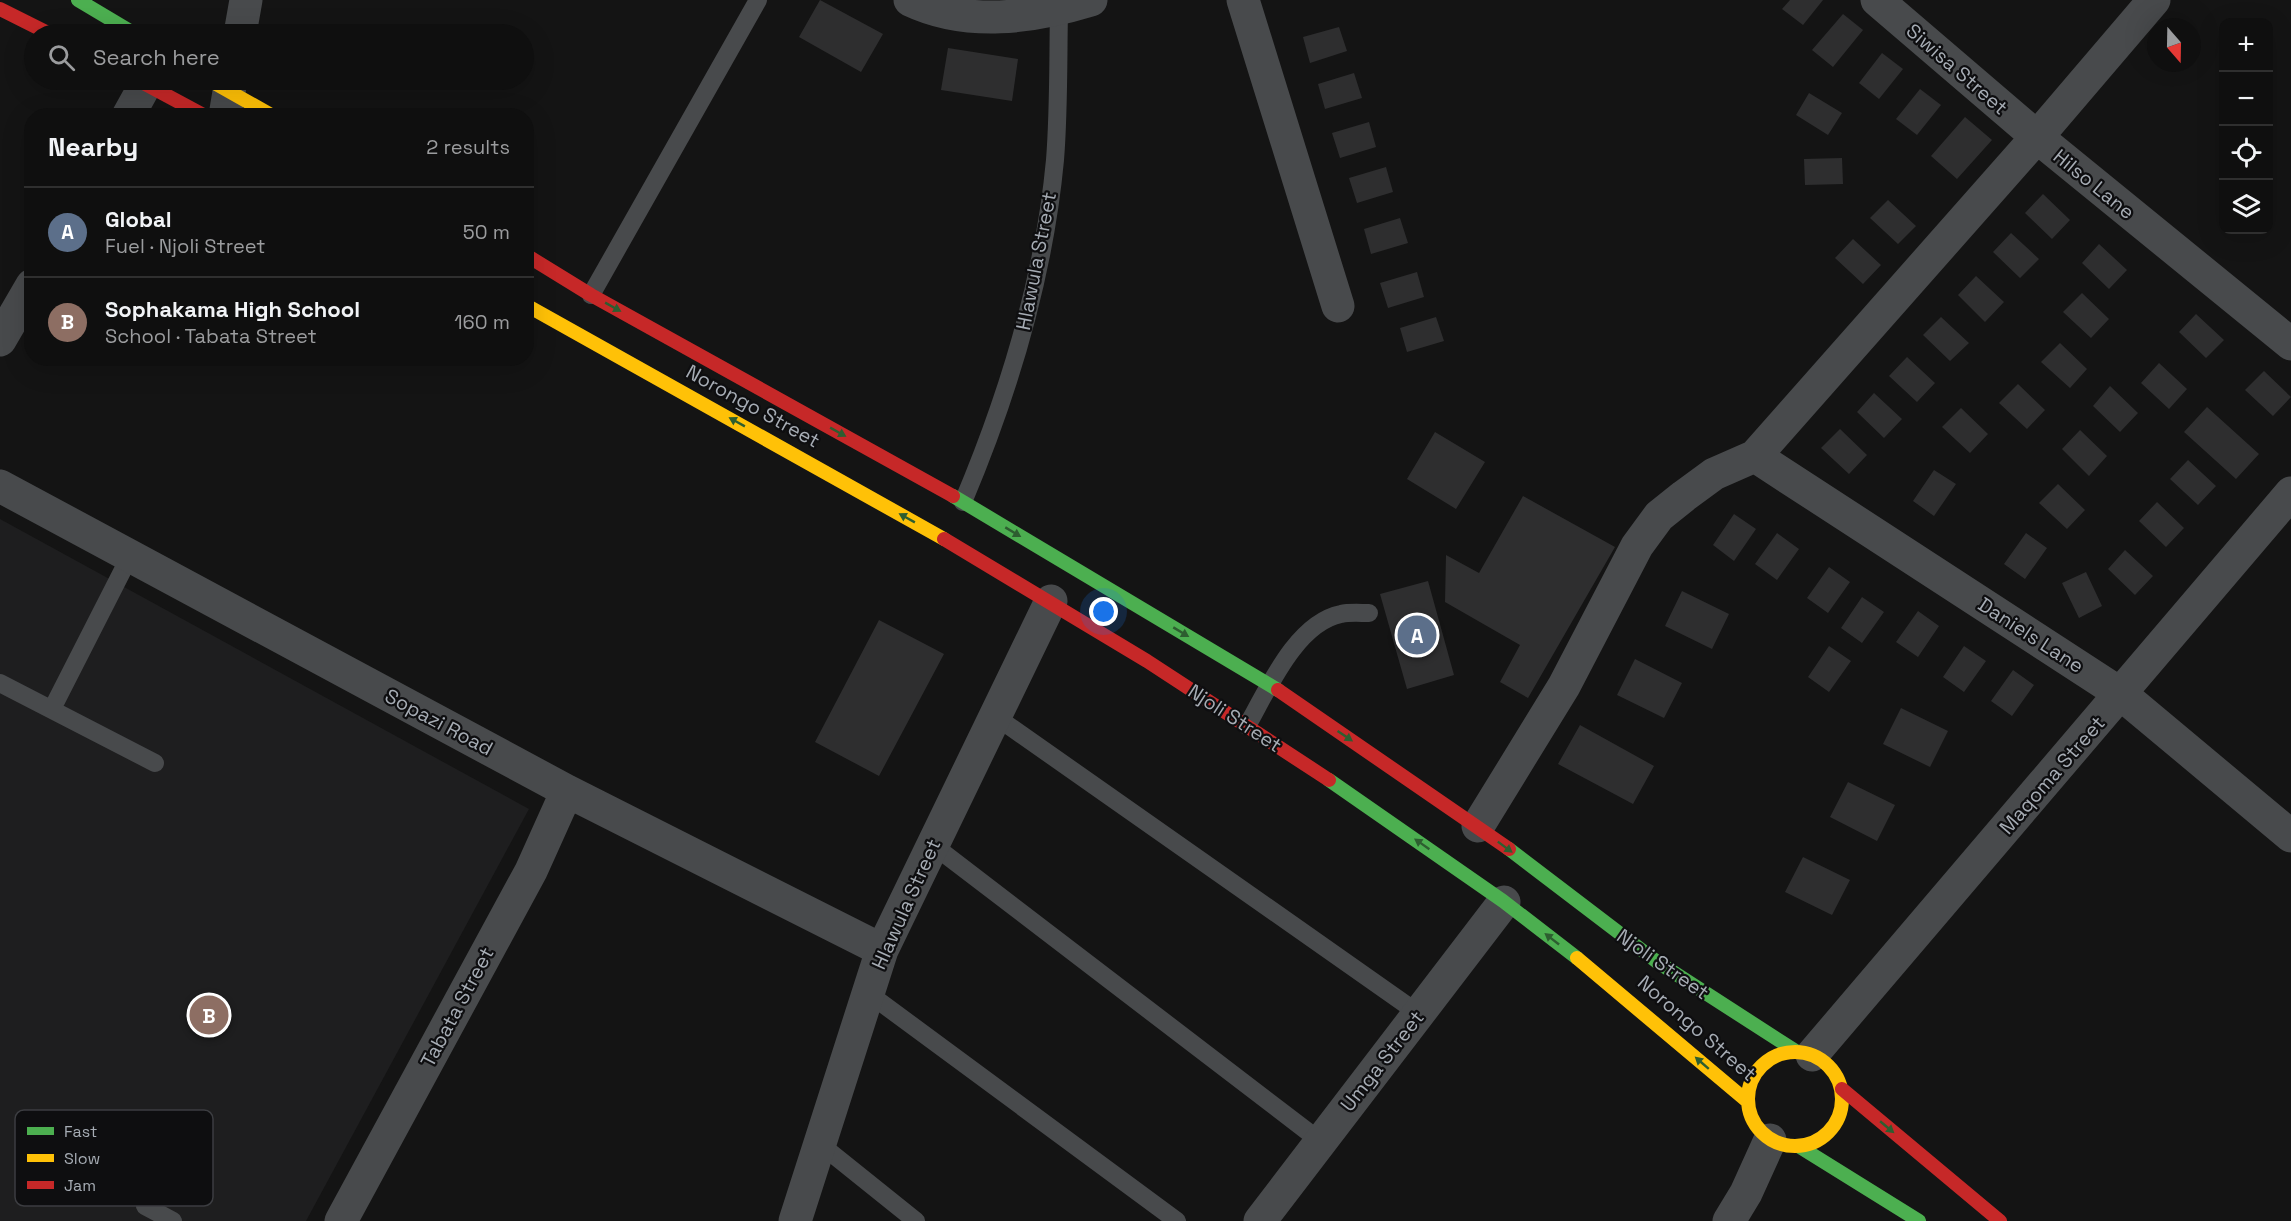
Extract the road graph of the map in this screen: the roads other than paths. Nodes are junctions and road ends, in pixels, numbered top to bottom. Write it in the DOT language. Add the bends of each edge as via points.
graph roads {
  1 [pos="78,0"];
  2 [pos="246,0"];
  3 [pos="758,0"];
  4 [pos="910,0"];
  5 [pos="1091,0"];
  6 [pos="1243,0"];
  7 [pos="1877,0"];
  8 [pos="2154,0"];
  9 [pos="0,9"];
  10 [pos="1059,10"];
  11 [pos="30,24"];
  12 [pos="118,24"];
  13 [pos="242,24"];
  14 [pos="140,90"];
  15 [pos="160,90"];
  16 [pos="223,92"];
  17 [pos="132,108"];
  18 [pos="191,108"];
  19 [pos="256,108"];
  20 [pos="2037,137"];
  21 [pos="534,260"];
  22 [pos="591,295"];
  23 [pos="24,299"];
  24 [pos="1338,306"];
  25 [pos="534,309"];
  26 [pos="0,340"];
  27 [pos="2291,344"];
  28 [pos="1755,456"];
  29 [pos="0,486"];
  30 [pos="2291,493"];
  31 [pos="963,502"];
  32 [pos="958,547"];
  33 [pos="130,556"];
  34 [pos="1051,601"];
  35 [pos="1369,613"];
  36 [pos="0,684"];
  37 [pos="1270,685"];
  38 [pos="2121,694"];
  39 [pos="52,709"];
  40 [pos="995,716"];
  41 [pos="1247,726"];
  42 [pos="155,763"];
  43 [pos="567,791"];
  44 [pos="1478,826"];
  45 [pos="2291,836"];
  46 [pos="933,845"];
  47 [pos="1504,902"];
  48 [pos="882,950"];
  49 [pos="868,993"];
  50 [pos="1418,1013"];
  51 [pos="1804,1053"];
  52 [pos="1842,1089"];
  53 [pos="1747,1101"];
  54 [pos="1320,1142"];
  55 [pos="1785,1143"];
  56 [pos="820,1144"];
  57 [pos="145,1206"];
  58 [pos="1271,1217"];
  59 [pos="173,1221"];
  60 [pos="341,1221"];
  61 [pos="795,1221"];
  62 [pos="916,1221"];
  63 [pos="1177,1221"];
  64 [pos="1730,1221"];
  65 [pos="1919,1221"];
  66 [pos="2000,1221"];
  1 -- 12 [label="street"];
  2 -- 13 [label="street"];
  3 -- 22 [label="lane"];
  4 -- 10 [label="street" via="942,13 1010,18"];
  5 -- 10 [label="street"];
  6 -- 24 [label="street"];
  7 -- 20 [label="street, Siwisa Street"];
  8 -- 20 [label="street, Hilso Lane"];
  9 -- 11 [label="street"];
  10 -- 31 [label="lane, Hlawula Street" via="1055,159 1038,273 996,418"];
  14 -- 17 [label="street"];
  15 -- 18 [label="street"];
  16 -- 19 [label="street"];
  20 -- 27 [label="street, Hilso Lane"];
  20 -- 28 [label="street"];
  21 -- 22 [label="street, Norongo Street"];
  22 -- 31 [label="street, Norongo Street, one-way"];
  23 -- 26 [label="street"];
  32 -- 25 [label="street, Norongo Street, one-way"];
  28 -- 38 [label="street, Daniels Lane"];
  28 -- 44 [label="street" via="1714,474 1659,516 1637,546 1564,686"];
  29 -- 33 [label="street, Sopazi Road"];
  30 -- 38 [label="street, Maqoma Street"];
  31 -- 37 [label="street, Njoli Street, one-way"];
  32 -- 34 [label="street, Njoli Street"];
  33 -- 39 [label="lane"];
  33 -- 43 [label="street, Sopazi Road"];
  34 -- 40 [label="street, Hlawula Street"];
  34 -- 41 [label="street, Njoli Street"];
  35 -- 37 [label="lane" via="1341,614 1318,623 1298,641"];
  36 -- 39 [label="lane"];
  37 -- 41 [label="lane"];
  37 -- 44 [label="street, Njoli Street, one-way"];
  38 -- 45 [label="street, Daniels Lane"];
  38 -- 51 [label="street, Maqoma Street"];
  39 -- 42 [label="lane"];
  40 -- 46 [label="street, Hlawula Street"];
  40 -- 50 [label="lane"];
  47 -- 41 [label="street, Njoli Street, one-way"];
  43 -- 48 [label="street, Sopazi Road"];
  43 -- 60 [label="street, Tabata Street" via="531,871"];
  44 -- 51 [label="street, Njoli Street, one-way" via="1656,962"];
  46 -- 48 [label="street, Hlawula Street"];
  46 -- 54 [label="lane"];
  47 -- 50 [label="street, Umga Street"];
  53 -- 47 [label="street, Norongo Street, one-way" via="1629,999"];
  48 -- 49 [label="street, Hlawula Street"];
  49 -- 56 [label="street, Hlawula Street"];
  49 -- 63 [label="lane"];
  50 -- 54 [label="street, Umga Street"];
  51 -- 52 [label="street" via="1826,1063"];
  51 -- 53 [label="street" via="1781,1054 1767,1060 1752,1078"];
  52 -- 55 [label="street" via="1842,1105 1833,1128 1815,1142"];
  52 -- 66 [label="street, one-way"];
  53 -- 55 [label="street" via="1758,1130"];
  54 -- 58 [label="street, Umga Street"];
  55 -- 64 [label="street" via="1746,1193"];
  55 -- 65 [label="street"];
  56 -- 61 [label="street, Hlawula Street"];
  56 -- 62 [label="lane"];
  57 -- 59 [label="lane"];
}
